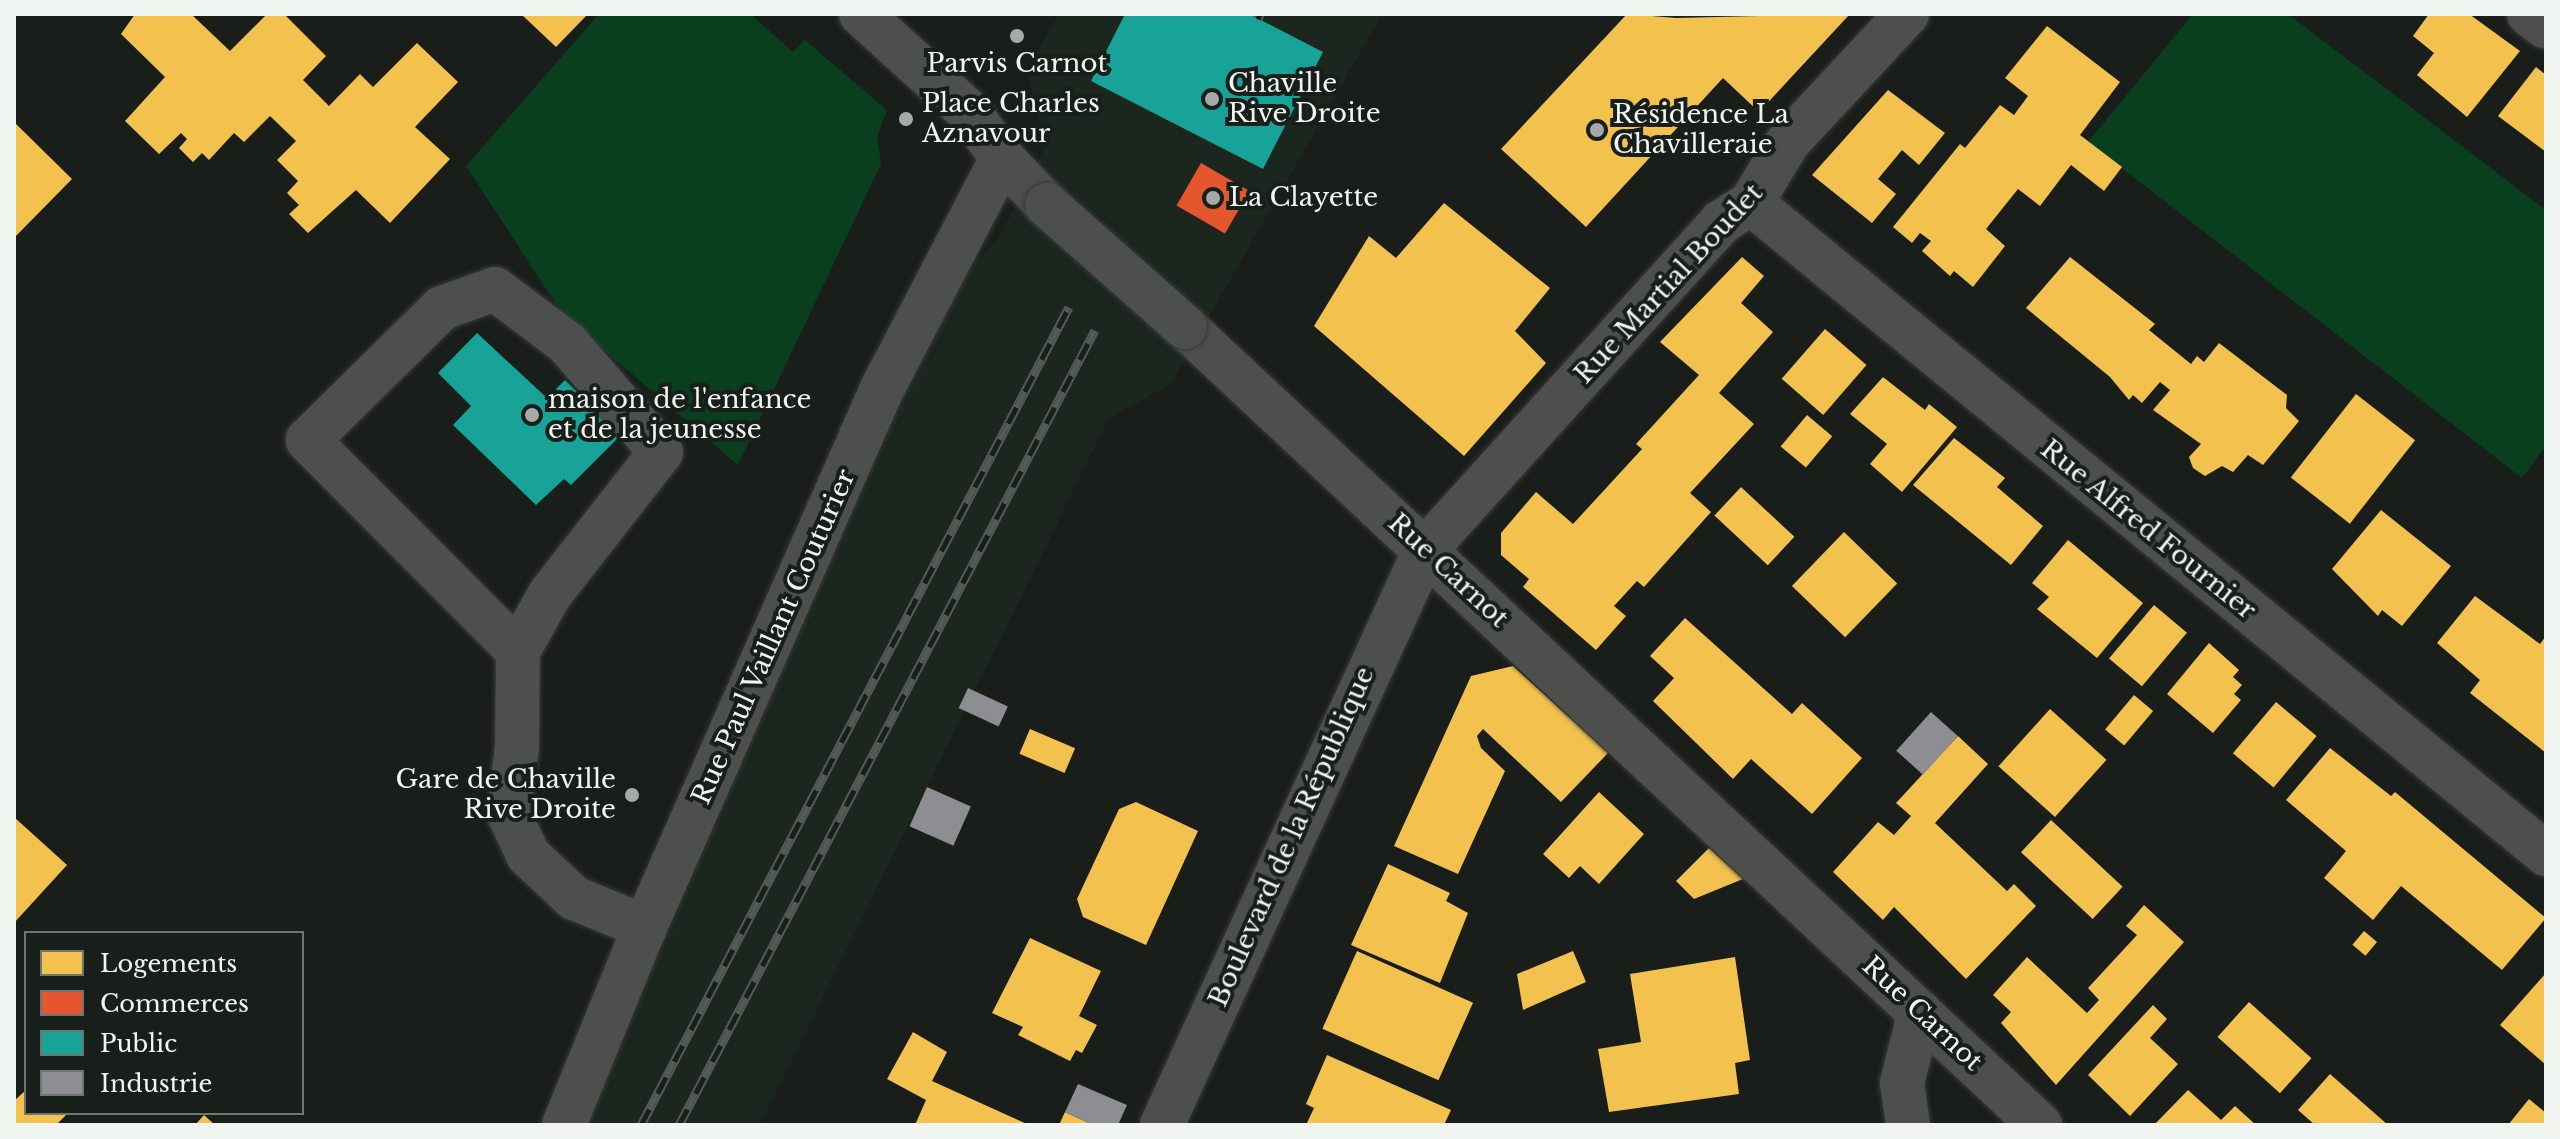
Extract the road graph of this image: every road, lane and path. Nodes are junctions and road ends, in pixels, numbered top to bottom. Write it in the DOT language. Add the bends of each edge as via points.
graph roads {
  1 [pos="861,14"];
  2 [pos="1907,14"];
  3 [pos="2529,14"];
  4 [pos="2546,27"];
  5 [pos="1002,158"];
  6 [pos="1751,203"];
  7 [pos="1425,550"];
  8 [pos="518,651"];
  9 [pos="2546,854"];
  10 [pos="645,927"];
  11 [pos="1920,1012"];
  12 [pos="564,1125"];
  13 [pos="1162,1125"];
  14 [pos="1908,1125"];
  15 [pos="2040,1125"];
  1 -- 5 [label="street, Rue Carnot" via="970,113"];
  2 -- 6 [label="street, Rue Martial Boudet" via="1788,142"];
  3 -- 4 [label="street"];
  5 -- 7 [label="street, Rue Carnot, bridge"];
  5 -- 10 [label="street, Rue Paul Vaillant Couturier" via="882,389"];
  6 -- 7 [label="street, Rue Martial Boudet" via="1721,222"];
  6 -- 9 [label="street, Rue Alfred Fournier"];
  7 -- 11 [label="street, Rue Carnot"];
  7 -- 13 [label="street, Boulevard de la République"];
  8 -- 8 [label="street" via="550,594 661,452 567,343 495,289 442,308 308,440"];
  8 -- 10 [label="street" via="517,746 509,814 521,841 528,855 574,898"];
  10 -- 12 [label="street, Rue Paul Vaillant Couturier"];
  11 -- 14 [label="street" via="1902,1083"];
  11 -- 15 [label="street, Rue Carnot"];
}
